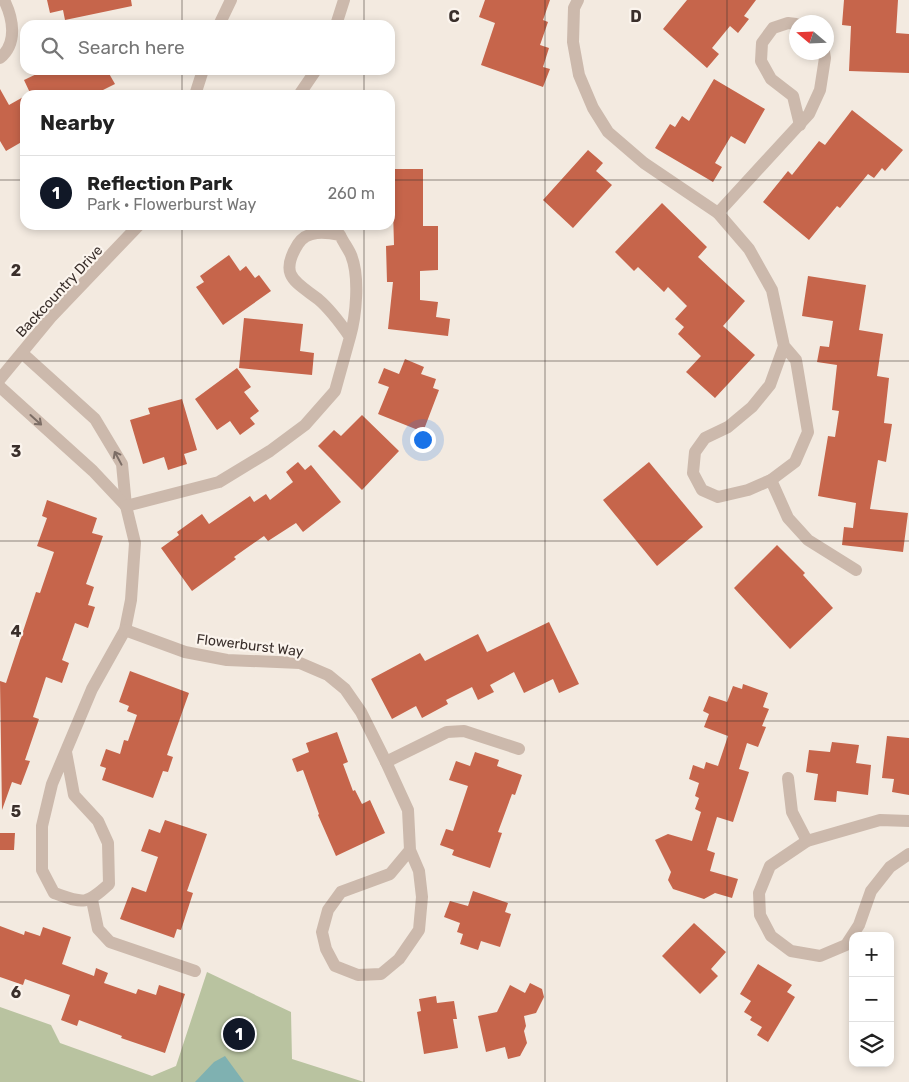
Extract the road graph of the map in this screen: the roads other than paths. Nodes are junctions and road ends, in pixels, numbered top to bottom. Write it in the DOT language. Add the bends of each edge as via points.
graph roads {
  1 [pos="4,0"];
  2 [pos="231,0"];
  3 [pos="344,0"];
  4 [pos="578,0"];
  5 [pos="221,20"];
  6 [pos="338,20"];
  7 [pos="789,24"];
  8 [pos="0,58"];
  9 [pos="825,60"];
  10 [pos="201,75"];
  11 [pos="313,75"];
  12 [pos="197,90"];
  13 [pos="302,90"];
  14 [pos="800,125"];
  15 [pos="718,213"];
  16 [pos="134,230"];
  17 [pos="350,337"];
  18 [pos="784,346"];
  19 [pos="22,353"];
  20 [pos="0,379"];
  21 [pos="0,387"];
  22 [pos="771,480"];
  23 [pos="126,506"];
  24 [pos="856,570"];
  25 [pos="125,630"];
  26 [pos="519,749"];
  27 [pos="66,752"];
  28 [pos="386,762"];
  29 [pos="788,778"];
  30 [pos="909,821"];
  31 [pos="807,841"];
  32 [pos="410,850"];
  33 [pos="909,854"];
  34 [pos="92,900"];
  35 [pos="195,971"];
  1 -- 8 [label="street" via="12,17 13,33"];
  2 -- 5 [label="street"];
  3 -- 6 [label="street"];
  4 -- 15 [label="street" via="574,8 573,42 579,75 608,132 644,163"];
  7 -- 14 [label="street" via="773,28 762,43 761,61 771,79 793,96"];
  9 -- 14 [label="street" via="820,90"];
  10 -- 12 [label="street"];
  11 -- 13 [label="street"];
  14 -- 15 [label="street"];
  15 -- 18 [label="street" via="749,250 772,290"];
  16 -- 19 [label="street, Backcountry Drive" via="52,316"];
  17 -- 17 [label="street" via="357,293 352,257 340,235 319,231 302,239 292,254 289,271 298,286 339,320"];
  17 -- 23 [label="street" via="335,391 305,425 219,482"];
  18 -- 22 [label="street" via="796,360 808,432 795,462"];
  18 -- 22 [label="street" via="770,385 752,407 728,427 705,438 694,452 693,472 702,490 718,496 748,490"];
  19 -- 20 [label="street, Backcountry Drive"];
  23 -- 19 [label="street, one-way" via="122,464 96,420"];
  21 -- 23 [label="street, one-way" via="93,471"];
  22 -- 24 [label="street" via="788,518 808,540"];
  23 -- 25 [label="street" via="135,543 131,600"];
  25 -- 27 [label="street" via="92,689"];
  25 -- 28 [label="street, Flowerburst Way" via="185,652 227,660 300,663 328,675 344,689 361,712"];
  26 -- 28 [label="street" via="464,731 448,732"];
  27 -- 34 [label="street" via="74,795 98,821 108,843 108,884"];
  27 -- 34 [label="street" via="52,784 42,826 42,870 54,894 78,902"];
  28 -- 32 [label="street, Flowerburst Way" via="408,810"];
  29 -- 31 [label="street" via="792,812"];
  30 -- 31 [label="street" via="880,820"];
  31 -- 33 [label="street" via="770,866 759,893 760,915 771,936 791,951 820,956 846,945 859,926 871,890 890,867"];
  32 -- 32 [label="street, Flowerburst Way" via="390,874 341,892 328,910 322,932 335,966 358,976 381,974 399,959 419,930 422,897 419,871"];
  34 -- 35 [label="street" via="98,929 110,942"];
}
